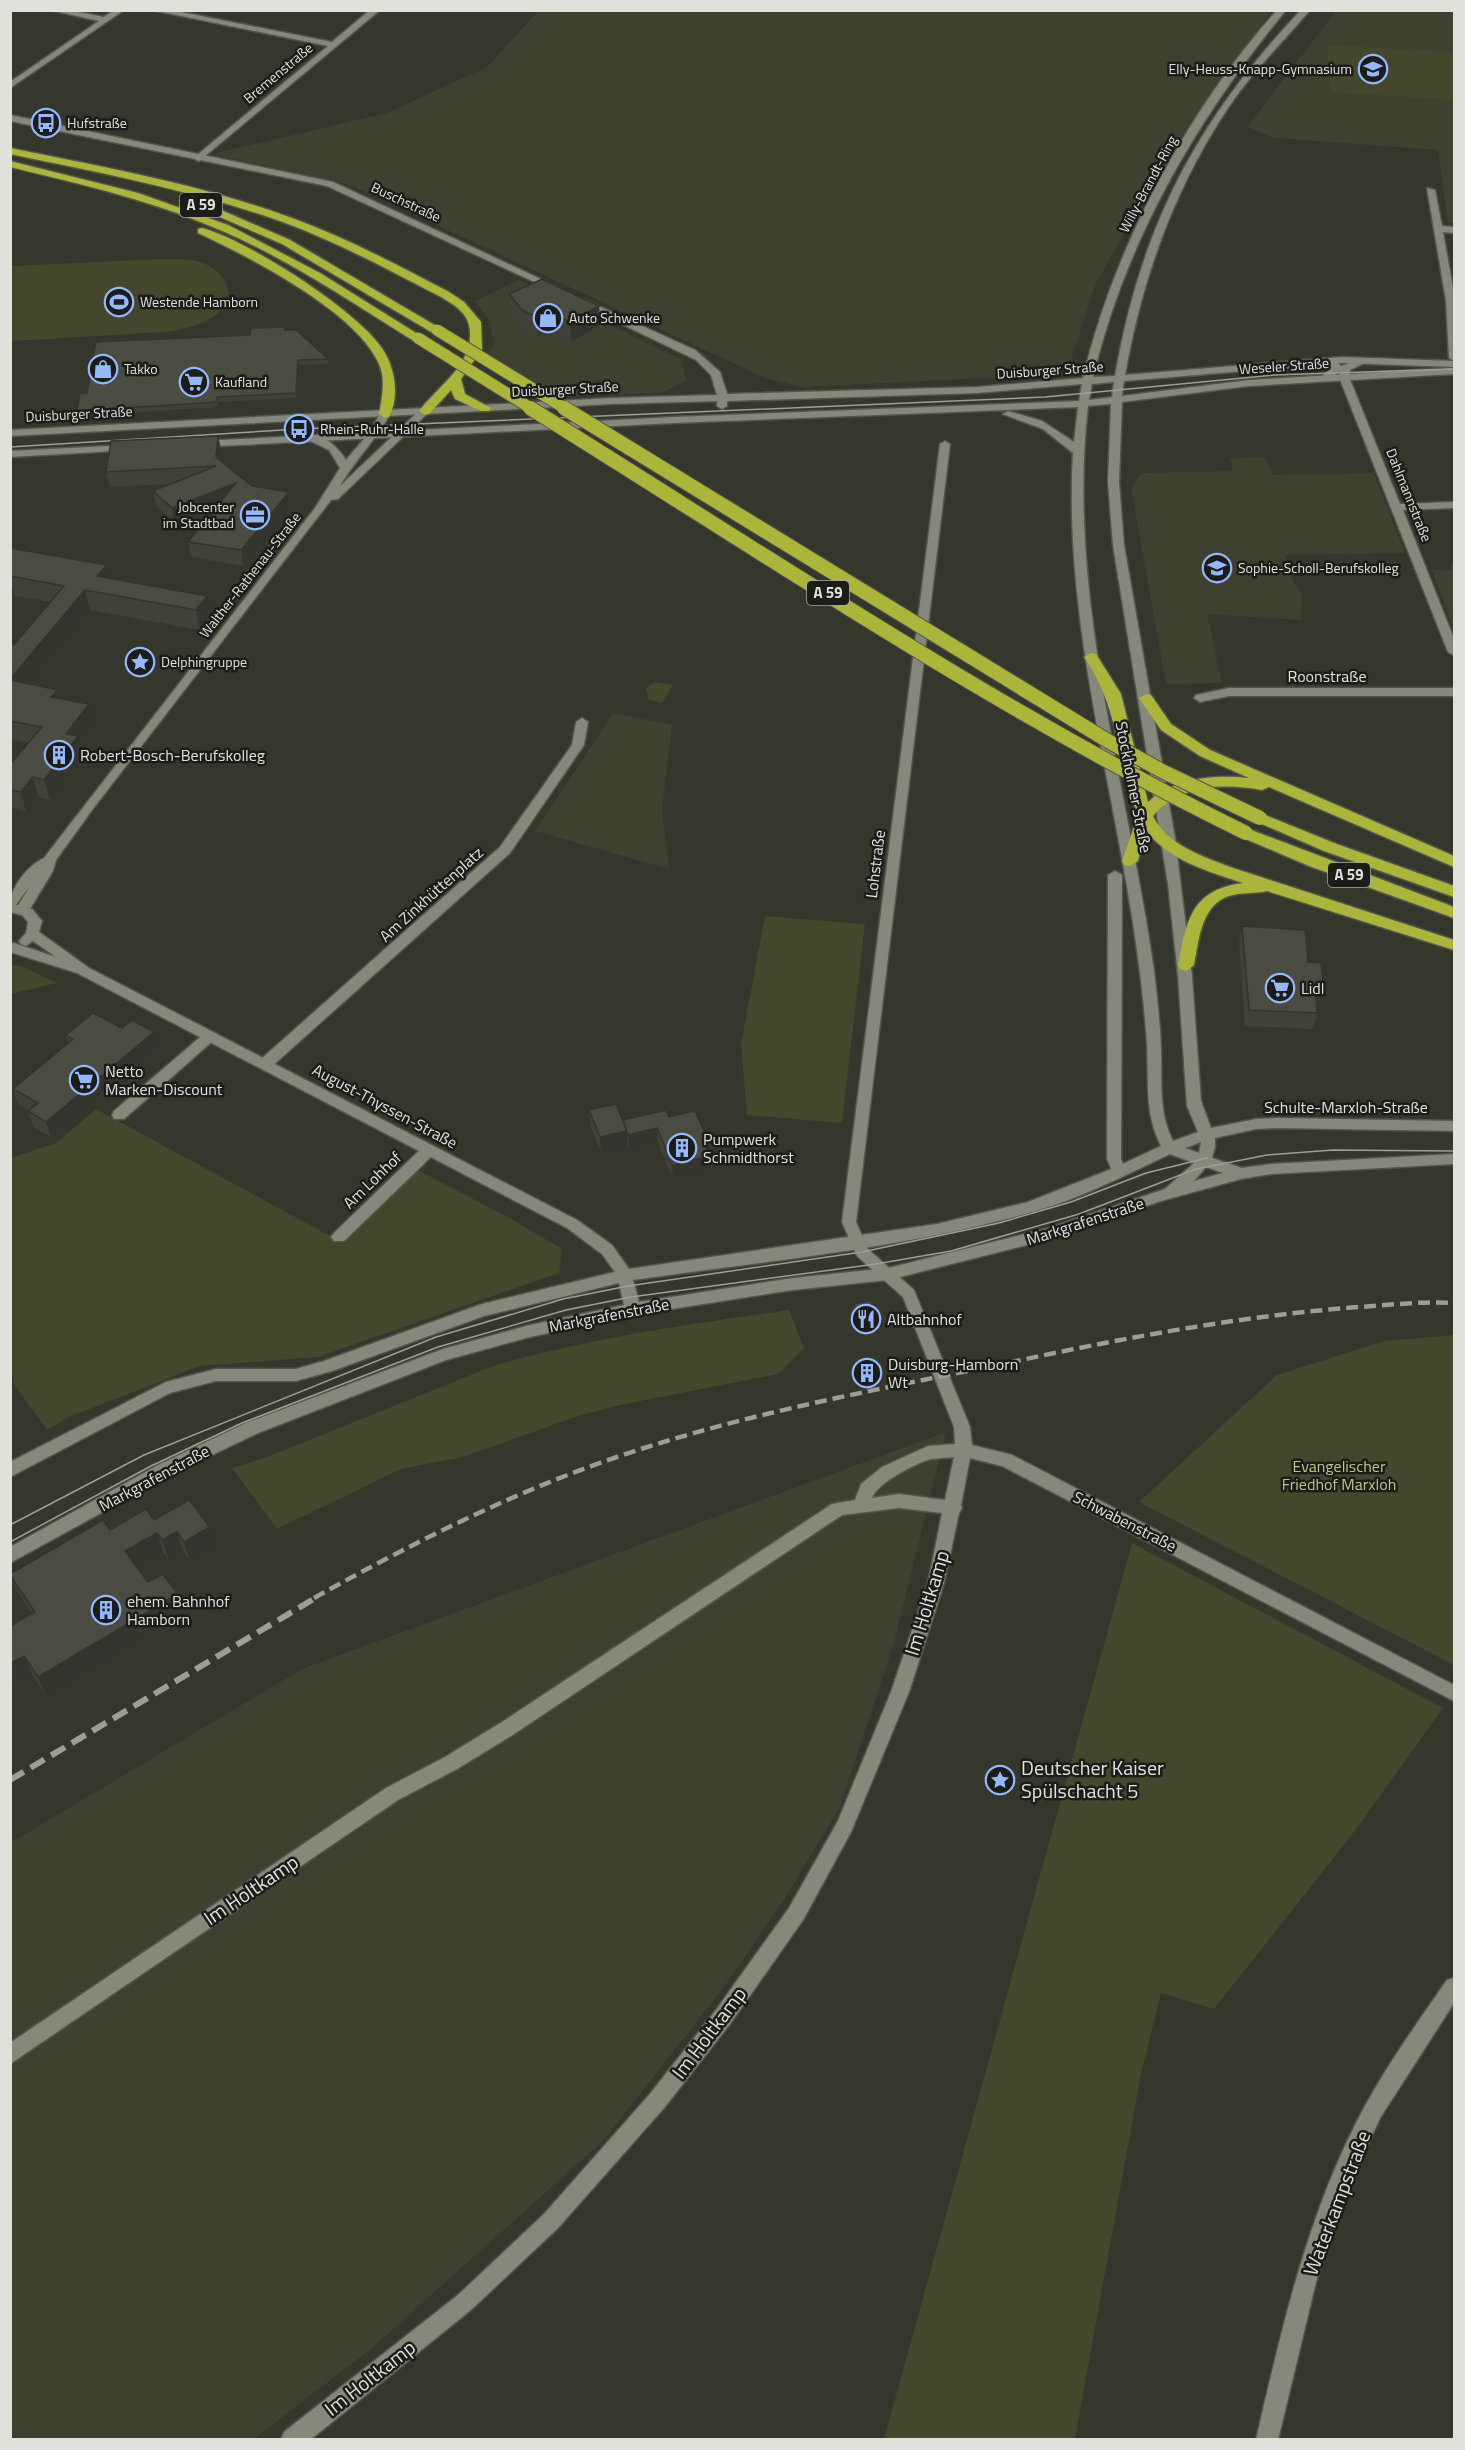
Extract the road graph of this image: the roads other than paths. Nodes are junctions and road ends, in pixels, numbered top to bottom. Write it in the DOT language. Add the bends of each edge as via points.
graph roads {
  1 [pos="54,10"];
  2 [pos="120,10"];
  3 [pos="156,10"];
  4 [pos="376,10"];
  5 [pos="1282,10"];
  6 [pos="1305,10"];
  7 [pos="106,20"];
  8 [pos="334,45"];
  9 [pos="10,86"];
  10 [pos="10,118"];
  11 [pos="10,151"];
  12 [pos="199,158"];
  13 [pos="10,164"];
  14 [pos="70,164"];
  15 [pos="64,176"];
  16 [pos="1430,190"];
  17 [pos="1438,229"];
  18 [pos="1455,230"];
  19 [pos="1455,358"];
  20 [pos="1330,361"];
  21 [pos="1364,361"];
  22 [pos="1455,364"];
  23 [pos="1455,371"];
  24 [pos="1344,377"];
  25 [pos="1325,378"];
  26 [pos="455,379"];
  27 [pos="1088,383"];
  28 [pos="1119,391"];
  29 [pos="723,397"];
  30 [pos="1084,399"];
  31 [pos="485,408"];
  32 [pos="985,410"];
  33 [pos="425,411"];
  34 [pos="385,414"];
  35 [pos="722,418"];
  36 [pos="10,433"];
  37 [pos="403,433"];
  38 [pos="374,434"];
  39 [pos="310,437"];
  40 [pos="186,444"];
  41 [pos="945,444"];
  42 [pos="140,447"];
  43 [pos="1078,452"];
  44 [pos="10,454"];
  45 [pos="345,468"];
  46 [pos="1455,505"];
  47 [pos="1397,507"];
  48 [pos="320,509"];
  49 [pos="1455,652"];
  50 [pos="1092,657"];
  51 [pos="1455,692"];
  52 [pos="1146,698"];
  53 [pos="1200,698"];
  54 [pos="582,722"];
  55 [pos="1307,798"];
  56 [pos="1161,801"];
  57 [pos="1145,815"];
  58 [pos="1168,843"];
  59 [pos="1130,861"];
  60 [pos="1455,862"];
  61 [pos="1115,875"];
  62 [pos="1271,886"];
  63 [pos="1455,892"];
  64 [pos="15,906"];
  65 [pos="1455,912"];
  66 [pos="32,934"];
  67 [pos="1455,945"];
  68 [pos="12,949"];
  69 [pos="1186,965"];
  70 [pos="84,971"];
  71 [pos="210,1036"];
  72 [pos="265,1064"];
  73 [pos="119,1115"];
  74 [pos="1455,1126"];
  75 [pos="1208,1134"];
  76 [pos="1168,1148"];
  77 [pos="429,1150"];
  78 [pos="1455,1159"];
  79 [pos="1204,1160"];
  80 [pos="1119,1172"];
  81 [pos="1241,1174"];
  82 [pos="1159,1196"];
  83 [pos="339,1237"];
  84 [pos="857,1243"];
  85 [pos="888,1274"];
  86 [pos="626,1275"];
  87 [pos="633,1308"];
  88 [pos="964,1450"];
  89 [pos="10,1470"];
  90 [pos="861,1505"];
  91 [pos="954,1508"];
  92 [pos="10,1556"];
  93 [pos="1455,1693"];
  94 [pos="1455,1987"];
  95 [pos="10,2055"];
  96 [pos="292,2439"];
  97 [pos="1267,2439"];
  1 -- 7 [label="street"];
  2 -- 7 [label="street"];
  3 -- 8 [label="street"];
  4 -- 8 [label="street, Bremenstraße"];
  5 -- 27 [label="street, Willy-Brandt-Ring" via="1230,76 1186,142 1148,213 1109,303"];
  6 -- 28 [label="street, Willy-Brandt-Ring" via="1229,99 1181,182 1138,295 1127,333"];
  7 -- 9 [label="street"];
  8 -- 12 [label="street, Bremenstraße"];
  10 -- 12 [label="street, Buschstraße"];
  11 -- 14 [label="highway, A 59"];
  12 -- 29 [label="street, Buschstraße" via="330,184 370,202 691,352 716,372"];
  13 -- 15 [label="highway, A 59"];
  14 -- 26 [label="highway" via="157,182 293,222 325,234 445,296 470,315 478,332 476,349"];
  14 -- 63 [label="highway, A 59, bridge" via="239,219 324,262 1056,711 1162,771 1329,847"];
  15 -- 34 [label="highway" via="207,234 327,304 363,334 385,364 389,387"];
  15 -- 65 [label="highway, A 59, bridge" via="132,194 252,241 418,338 1035,722 1146,784 1315,862"];
  16 -- 17 [label="street"];
  17 -- 18 [label="street"];
  17 -- 19 [label="street" via="1451,301"];
  20 -- 21 [label="street, Weseler Straße"];
  20 -- 25 [label="street" via="1337,368"];
  20 -- 28 [label="street, Weseler Straße"];
  21 -- 22 [label="street, Weseler Straße"];
  21 -- 24 [label="street" via="1345,368"];
  23 -- 24 [label="street, Weseler Straße"];
  24 -- 25 [label="street, Weseler Straße"];
  24 -- 47 [label="street, Dahlmannstraße"];
  25 -- 28 [label="street, Weseler Straße"];
  26 -- 31 [label="highway" via="459,396"];
  26 -- 33 [label="highway"];
  27 -- 28 [label="street, Duisburger Straße"];
  27 -- 29 [label="street, Duisburger Straße"];
  27 -- 30 [label="street, Willy-Brandt-Ring"];
  28 -- 30 [label="street"];
  28 -- 52 [label="street, Stockholmer Straße" via="1113,449 1114,514"];
  29 -- 31 [label="street, Duisburger Straße"];
  29 -- 35 [label="street, Buschstraße"];
  30 -- 32 [label="street"];
  30 -- 43 [label="street, Stockholmer Straße"];
  31 -- 33 [label="street, Duisburger Straße"];
  32 -- 35 [label="street"];
  32 -- 43 [label="street" via="1040,422 1064,437"];
  33 -- 34 [label="street, Duisburger Straße"];
  33 -- 37 [label="street, Walther-Rathenau-Straße"];
  34 -- 36 [label="street, Duisburger Straße"];
  34 -- 38 [label="street, Walther-Rathenau-Straße"];
  35 -- 37 [label="street"];
  37 -- 38 [label="street"];
  37 -- 48 [label="street, Walther-Rathenau-Straße"];
  38 -- 39 [label="street"];
  38 -- 45 [label="street, Walther-Rathenau-Straße"];
  39 -- 40 [label="street"];
  39 -- 45 [label="street" via="333,448"];
  41 -- 84 [label="street, Lohstraße" via="849,1222"];
  42 -- 44 [label="street"];
  43 -- 50 [label="street, Stockholmer Straße" via="1077,511"];
  45 -- 48 [label="street, Walther-Rathenau-Straße"];
  46 -- 47 [label="street"];
  47 -- 49 [label="street, Dahlmannstraße"];
  48 -- 64 [label="street, Walther-Rathenau-Straße" via="138,741 50,859 46,872"];
  50 -- 57 [label="highway" via="1107,676 1123,718"];
  50 -- 59 [label="street, Stockholmer Straße"];
  51 -- 53 [label="street, Roonstraße" via="1229,692"];
  52 -- 55 [label="highway" via="1166,726 1186,742"];
  52 -- 56 [label="street, Stockholmer Straße"];
  54 -- 72 [label="street, Am Zinkhüttenplatz" via="578,745 505,850"];
  55 -- 56 [label="highway" via="1257,784 1219,781 1188,786"];
  55 -- 60 [label="highway"];
  56 -- 57 [label="highway"];
  56 -- 58 [label="street, Stockholmer Straße"];
  57 -- 58 [label="highway" via="1152,829"];
  57 -- 59 [label="highway"];
  58 -- 62 [label="highway" via="1199,860"];
  58 -- 69 [label="street, Stockholmer Straße"];
  59 -- 76 [label="street, Stockholmer Straße" via="1148,973 1155,1109"];
  61 -- 80 [label="street" via="1114,1159"];
  62 -- 67 [label="highway"];
  62 -- 69 [label="highway" via="1227,889 1210,897 1195,923"];
  64 -- 66 [label="street" via="35,921"];
  66 -- 68 [label="street"];
  66 -- 70 [label="street, August-Thyssen-Straße"];
  68 -- 70 [label="street, August-Thyssen-Straße"];
  69 -- 75 [label="street, Stockholmer Straße" via="1194,1106"];
  70 -- 71 [label="street, August-Thyssen-Straße"];
  71 -- 72 [label="street, August-Thyssen-Straße"];
  71 -- 73 [label="street"];
  72 -- 77 [label="street, August-Thyssen-Straße"];
  74 -- 75 [label="street, Schulte-Marxloh-Straße" via="1278,1123"];
  75 -- 76 [label="street, Schulte-Marxloh-Straße"];
  75 -- 79 [label="street"];
  76 -- 79 [label="street"];
  76 -- 80 [label="street, Markgrafenstraße"];
  77 -- 83 [label="street, Am Lohhof"];
  77 -- 86 [label="street, August-Thyssen-Straße" via="572,1224 599,1242 620,1262"];
  78 -- 81 [label="street"];
  79 -- 81 [label="street"];
  79 -- 82 [label="street" via="1181,1183"];
  80 -- 84 [label="street, Markgrafenstraße" via="1031,1207 937,1230"];
  81 -- 82 [label="street, Markgrafenstraße"];
  82 -- 85 [label="street, Markgrafenstraße" via="1051,1233"];
  84 -- 85 [label="street, Lohstraße"];
  84 -- 86 [label="street, Markgrafenstraße"];
  85 -- 87 [label="street, Markgrafenstraße"];
  85 -- 88 [label="street" via="909,1293 962,1427"];
  86 -- 87 [label="street, August-Thyssen-Straße"];
  86 -- 89 [label="street, Markgrafenstraße" via="482,1310 296,1375 216,1375 166,1388"];
  87 -- 92 [label="street, Markgrafenstraße" via="442,1355 252,1428 164,1470"];
  88 -- 90 [label="street" via="928,1453 888,1472 867,1488"];
  88 -- 91 [label="street, Im Holtkamp"];
  88 -- 93 [label="street, Schwabenstraße" via="1006,1460"];
  90 -- 91 [label="street, Im Holtkamp" via="898,1501"];
  90 -- 95 [label="street, Im Holtkamp" via="838,1509 508,1728 392,1794"];
  91 -- 96 [label="street, Im Holtkamp" via="936,1583 900,1692 849,1816 796,1914 723,2017 657,2101 551,2221 465,2302"];
  94 -- 97 [label="street, Waterkampstraße" via="1410,2049 1363,2130 1329,2210 1294,2319"];
}
